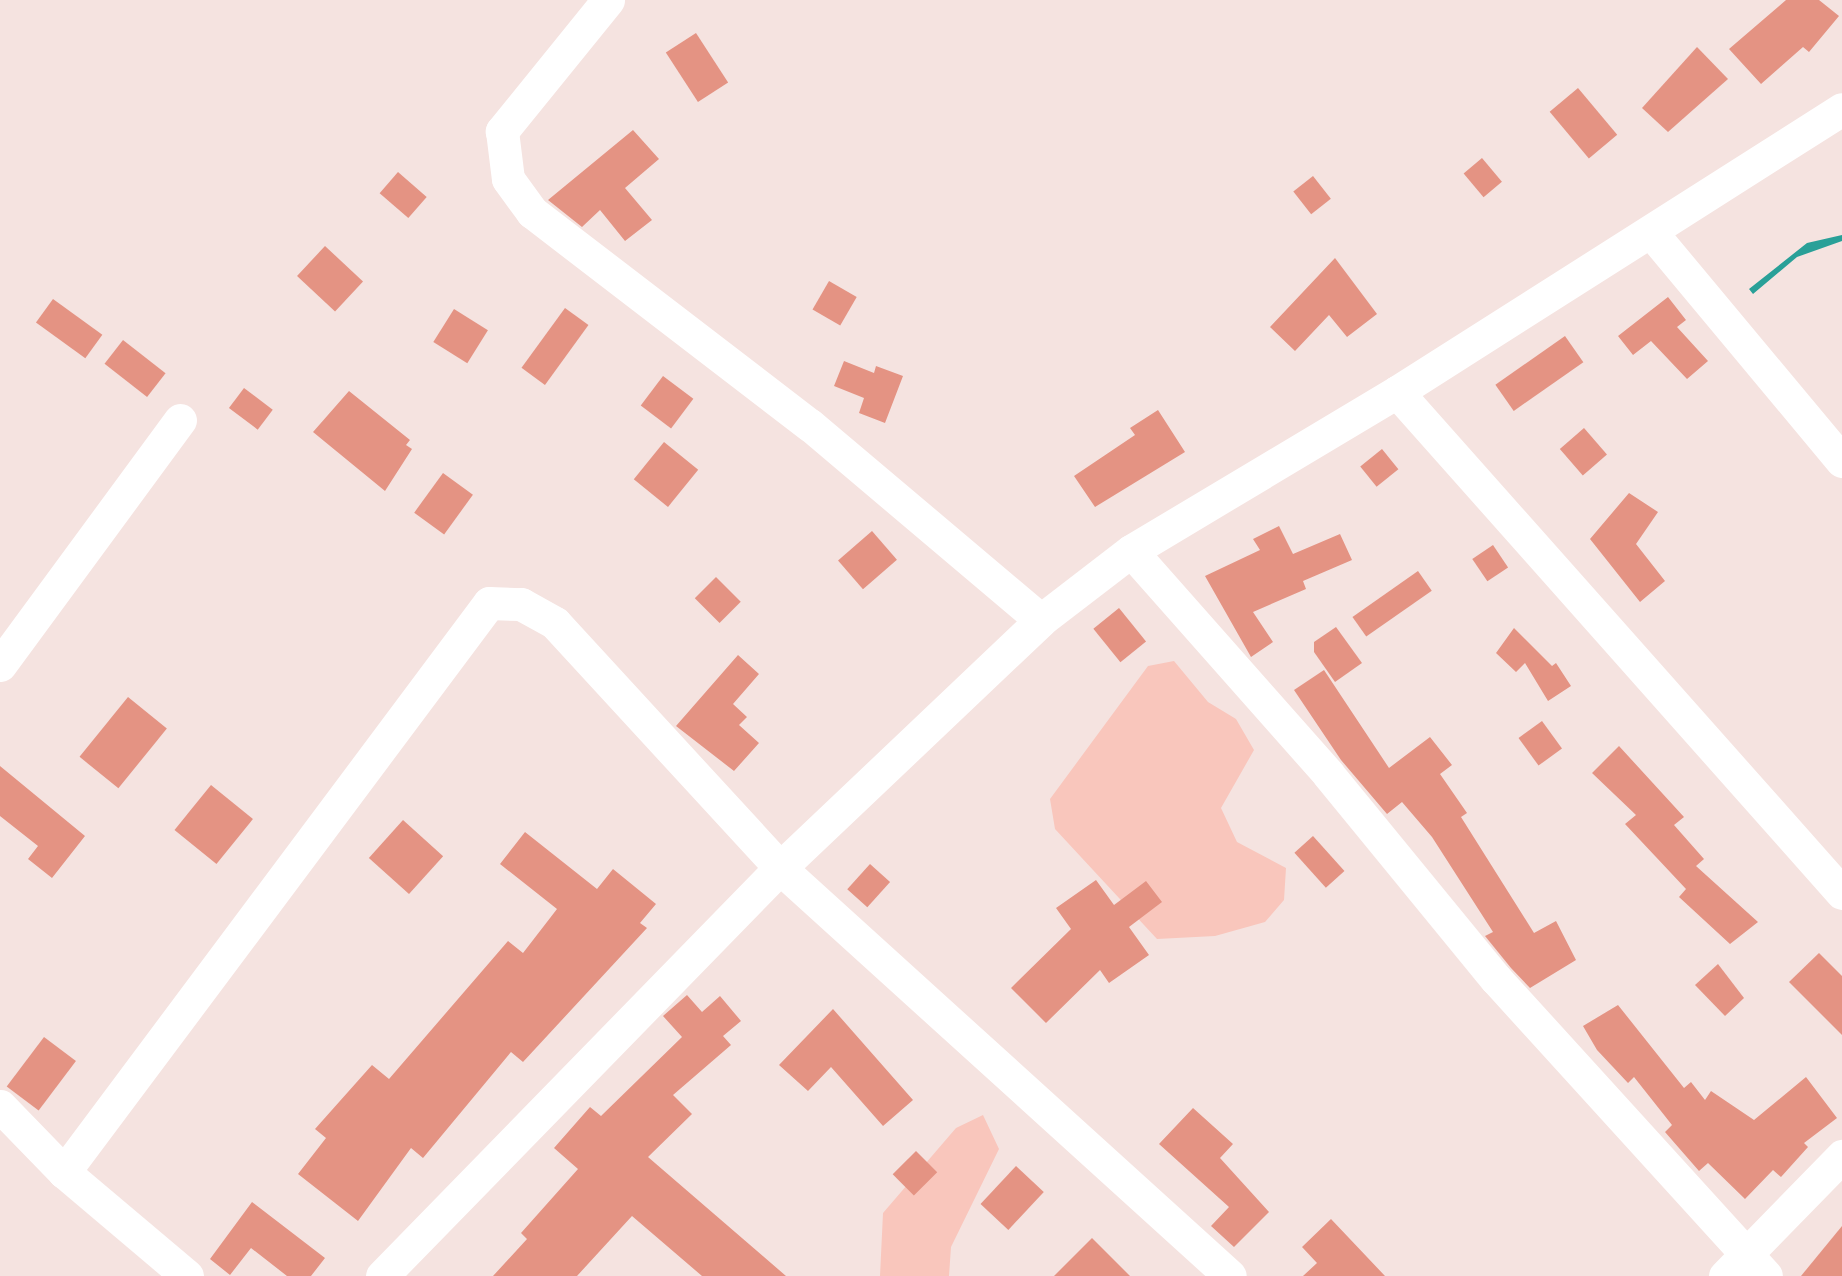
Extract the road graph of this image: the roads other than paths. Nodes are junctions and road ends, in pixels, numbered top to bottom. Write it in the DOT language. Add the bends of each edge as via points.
graph roads {
  1 [pos="608,0"];
  2 [pos="1842,109"];
  3 [pos="1651,232"];
  4 [pos="1397,392"];
  5 [pos="180,420"];
  6 [pos="1842,461"];
  7 [pos="1131,551"];
  8 [pos="1041,620"];
  9 [pos="0,665"];
  10 [pos="780,867"];
  11 [pos="1842,893"];
  12 [pos="0,1106"];
  13 [pos="1842,1156"];
  14 [pos="64,1172"];
  15 [pos="1745,1270"];
  16 [pos="187,1276"];
  17 [pos="382,1276"];
  18 [pos="1230,1276"];
  1 -- 8 [label="street" via="502,131 508,179 532,212 810,425"];
  2 -- 3 [label="street"];
  3 -- 4 [label="street"];
  3 -- 6 [label="street"];
  4 -- 7 [label="street"];
  4 -- 11 [label="street"];
  5 -- 9 [label="street"];
  7 -- 8 [label="street"];
  7 -- 15 [label="street" via="1328,774 1496,979"];
  8 -- 10 [label="street"];
  10 -- 14 [label="street" via="555,623 521,604 489,603"];
  10 -- 17 [label="street"];
  10 -- 18 [label="street"];
  12 -- 14 [label="street"];
  13 -- 15 [label="street"];
  14 -- 16 [label="street"];
}
